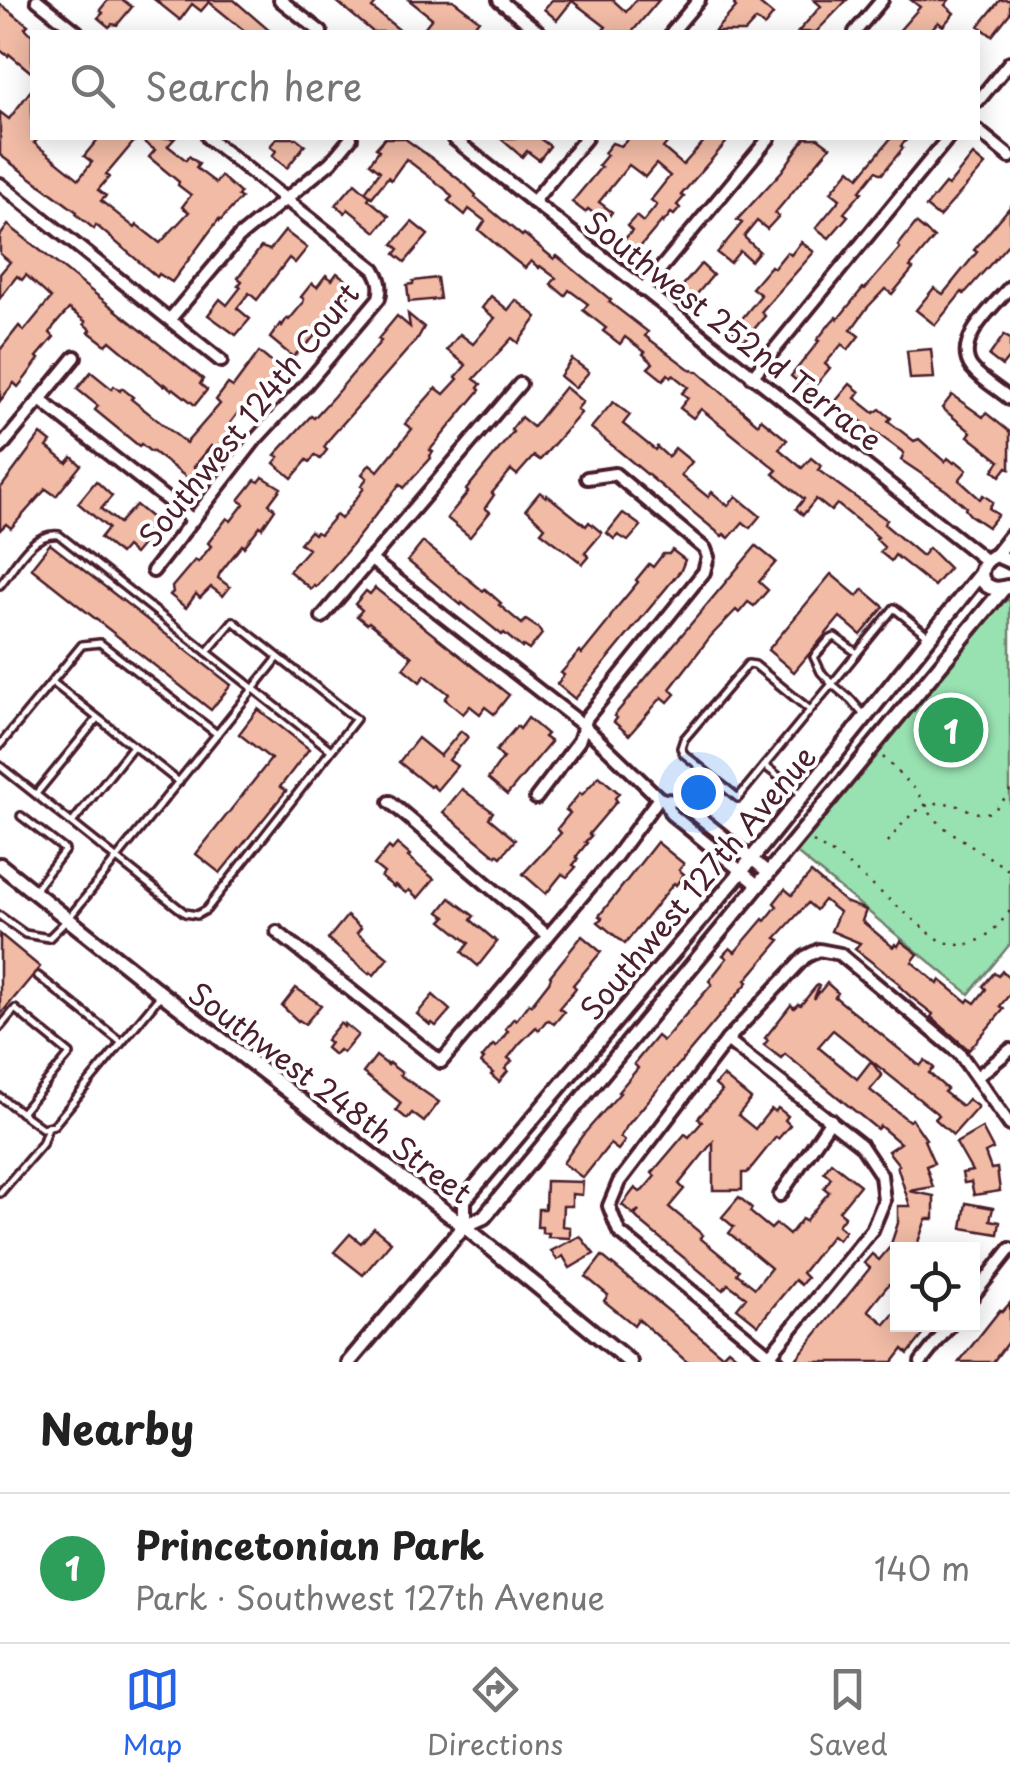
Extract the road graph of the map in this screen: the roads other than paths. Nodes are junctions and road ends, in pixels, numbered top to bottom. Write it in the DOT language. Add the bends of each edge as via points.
graph roads {
  1 [pos="36,0"];
  2 [pos="280,0"];
  3 [pos="699,0"];
  4 [pos="882,0"];
  5 [pos="506,2"];
  6 [pos="74,30"];
  7 [pos="318,30"];
  8 [pos="536,30"];
  9 [pos="674,30"];
  10 [pos="857,30"];
  11 [pos="1010,62"];
  12 [pos="980,99"];
  13 [pos="980,133"];
  14 [pos="211,140"];
  15 [pos="350,140"];
  16 [pos="455,140"];
  17 [pos="584,140"];
  18 [pos="767,140"];
  19 [pos="946,140"];
  20 [pos="1010,156"];
  21 [pos="3,190"];
  22 [pos="285,199"];
  23 [pos="533,202"];
  24 [pos="1010,287"];
  25 [pos="643,290"];
  26 [pos="170,319"];
  27 [pos="75,357"];
  28 [pos="221,361"];
  29 [pos="752,377"];
  30 [pos="520,384"];
  31 [pos="1010,399"];
  32 [pos="40,400"];
  33 [pos="0,448"];
  34 [pos="587,478"];
  35 [pos="193,520"];
  36 [pos="1010,537"];
  37 [pos="370,560"];
  38 [pos="1010,560"];
  39 [pos="987,563"];
  40 [pos="153,571"];
  41 [pos="0,585"];
  42 [pos="1007,586"];
  43 [pos="322,617"];
  44 [pos="930,637"];
  45 [pos="207,652"];
  46 [pos="857,653"];
  47 [pos="278,658"];
  48 [pos="52,682"];
  49 [pos="832,684"];
  50 [pos="253,689"];
  51 [pos="810,710"];
  52 [pos="866,716"];
  53 [pos="98,718"];
  54 [pos="583,725"];
  55 [pos="885,731"];
  56 [pos="217,734"];
  57 [pos="0,745"];
  58 [pos="133,746"];
  59 [pos="331,750"];
  60 [pos="0,766"];
  61 [pos="764,766"];
  62 [pos="179,782"];
  63 [pos="36,794"];
  64 [pos="802,795"];
  65 [pos="536,798"];
  66 [pos="662,799"];
  67 [pos="390,802"];
  68 [pos="21,816"];
  69 [pos="72,823"];
  70 [pos="118,859"];
  71 [pos="751,859"];
  72 [pos="0,865"];
  73 [pos="741,872"];
  74 [pos="768,873"];
  75 [pos="758,885"];
  76 [pos="33,891"];
  77 [pos="0,916"];
  78 [pos="68,919"];
  79 [pos="276,932"];
  80 [pos="548,936"];
  81 [pos="38,976"];
  82 [pos="162,994"];
  83 [pos="0,1027"];
  84 [pos="727,1040"];
  85 [pos="121,1042"];
  86 [pos="1010,1050"];
  87 [pos="977,1077"];
  88 [pos="0,1097"];
  89 [pos="21,1113"];
  90 [pos="1007,1119"];
  91 [pos="831,1120"];
  92 [pos="48,1127"];
  93 [pos="0,1193"];
  94 [pos="780,1196"];
  95 [pos="464,1226"];
  96 [pos="1010,1249"];
  97 [pos="980,1288"];
  98 [pos="945,1332"];
  99 [pos="620,1359"];
  100 [pos="774,1359"];
  101 [pos="349,1362"];
  102 [pos="921,1362"];
  1 -- 6 [label="street"];
  2 -- 7 [label="street"];
  3 -- 9 [label="street"];
  4 -- 10 [label="street"];
  5 -- 8 [label="street"];
  11 -- 12 [label="street"];
  13 -- 20 [label="street"];
  14 -- 22 [label="street"];
  15 -- 22 [label="street"];
  16 -- 23 [label="street, Southwest 252nd Terrace"];
  17 -- 23 [label="street"];
  18 -- 25 [label="street"];
  19 -- 29 [label="street"];
  21 -- 26 [label="street"];
  22 -- 26 [label="street" via="239,237"];
  22 -- 35 [label="street, Southwest 124th Court" via="374,269 381,290"];
  23 -- 25 [label="street, Southwest 252nd Terrace"];
  24 -- 31 [label="street" via="966,349 972,368"];
  25 -- 29 [label="street, Southwest 252nd Terrace"];
  26 -- 28 [label="street"];
  27 -- 32 [label="street"];
  29 -- 39 [label="street, Southwest 252nd Terrace"];
  30 -- 37 [label="street"];
  32 -- 33 [label="street"];
  32 -- 35 [label="street"];
  34 -- 54 [label="street" via="616,474 708,557 704,572"];
  35 -- 40 [label="street, Southwest 124th Court"];
  36 -- 39 [label="street, Southwest 127th Avenue"];
  37 -- 43 [label="street"];
  37 -- 54 [label="street"];
  38 -- 39 [label="street"];
  39 -- 42 [label="street" via="988,586"];
  39 -- 44 [label="street, Southwest 127th Avenue"];
  41 -- 45 [label="lane" via="34,540 59,535"];
  42 -- 55 [label="street, Southwest 127th Avenue"];
  44 -- 46 [label="lane" via="894,608"];
  44 -- 52 [label="street, Southwest 127th Avenue"];
  45 -- 47 [label="lane" via="233,621"];
  45 -- 50 [label="lane"];
  46 -- 49 [label="lane"];
  46 -- 49 [label="lane" via="835,637 817,652 815,662"];
  47 -- 50 [label="lane"];
  47 -- 59 [label="lane" via="356,719"];
  48 -- 53 [label="lane"];
  48 -- 56 [label="lane" via="82,645 100,642"];
  48 -- 57 [label="lane"];
  49 -- 51 [label="lane"];
  49 -- 52 [label="lane"];
  50 -- 56 [label="lane"];
  50 -- 59 [label="lane"];
  51 -- 61 [label="lane"];
  51 -- 61 [label="lane" via="748,664 681,745 738,798"];
  52 -- 55 [label="street"];
  52 -- 64 [label="street, Southwest 127th Avenue"];
  53 -- 58 [label="lane"];
  53 -- 63 [label="lane"];
  54 -- 65 [label="street" via="579,741"];
  54 -- 66 [label="street"];
  55 -- 74 [label="street, Southwest 127th Avenue"];
  56 -- 62 [label="lane"];
  58 -- 62 [label="lane"];
  58 -- 69 [label="lane"];
  59 -- 70 [label="lane" via="198,915 184,913"];
  60 -- 63 [label="lane"];
  61 -- 64 [label="lane"];
  62 -- 70 [label="lane"];
  63 -- 69 [label="lane"];
  64 -- 71 [label="street, Southwest 127th Avenue"];
  66 -- 71 [label="street" via="680,801"];
  66 -- 73 [label="street"];
  66 -- 80 [label="street"];
  67 -- 80 [label="street"];
  68 -- 76 [label="lane" via="65,850"];
  69 -- 70 [label="lane"];
  70 -- 78 [label="lane"];
  71 -- 73 [label="street, Southwest 127th Avenue"];
  71 -- 74 [label="street"];
  72 -- 76 [label="street, Southwest 248th Street"];
  73 -- 75 [label="street"];
  73 -- 95 [label="street, Southwest 127th Avenue" via="464,1200"];
  74 -- 75 [label="street, Southwest 127th Avenue"];
  75 -- 95 [label="street, Southwest 127th Avenue" via="484,1217"];
  76 -- 78 [label="street, Southwest 248th Street"];
  77 -- 78 [label="lane" via="25,934 49,938"];
  78 -- 82 [label="street, Southwest 248th Street"];
  79 -- 80 [label="street" via="440,1062"];
  81 -- 85 [label="lane"];
  82 -- 85 [label="lane"];
  82 -- 95 [label="street, Southwest 248th Street"];
  83 -- 89 [label="lane" via="16,1009 70,1054"];
  84 -- 87 [label="street" via="819,950 840,954 959,1053"];
  84 -- 91 [label="street"];
  84 -- 100 [label="street" via="618,1182 609,1206 619,1232"];
  85 -- 92 [label="lane"];
  86 -- 87 [label="street"];
  87 -- 90 [label="street"];
  88 -- 89 [label="lane"];
  89 -- 92 [label="lane"];
  91 -- 94 [label="street"];
  91 -- 100 [label="street" via="862,1145 881,1175 884,1201 872,1230"];
  92 -- 93 [label="lane" via="42,1144"];
  95 -- 99 [label="street, Southwest 248th Street"];
  95 -- 101 [label="street, Southwest 127th Avenue"];
  96 -- 97 [label="street"];
  98 -- 102 [label="street"];
}
